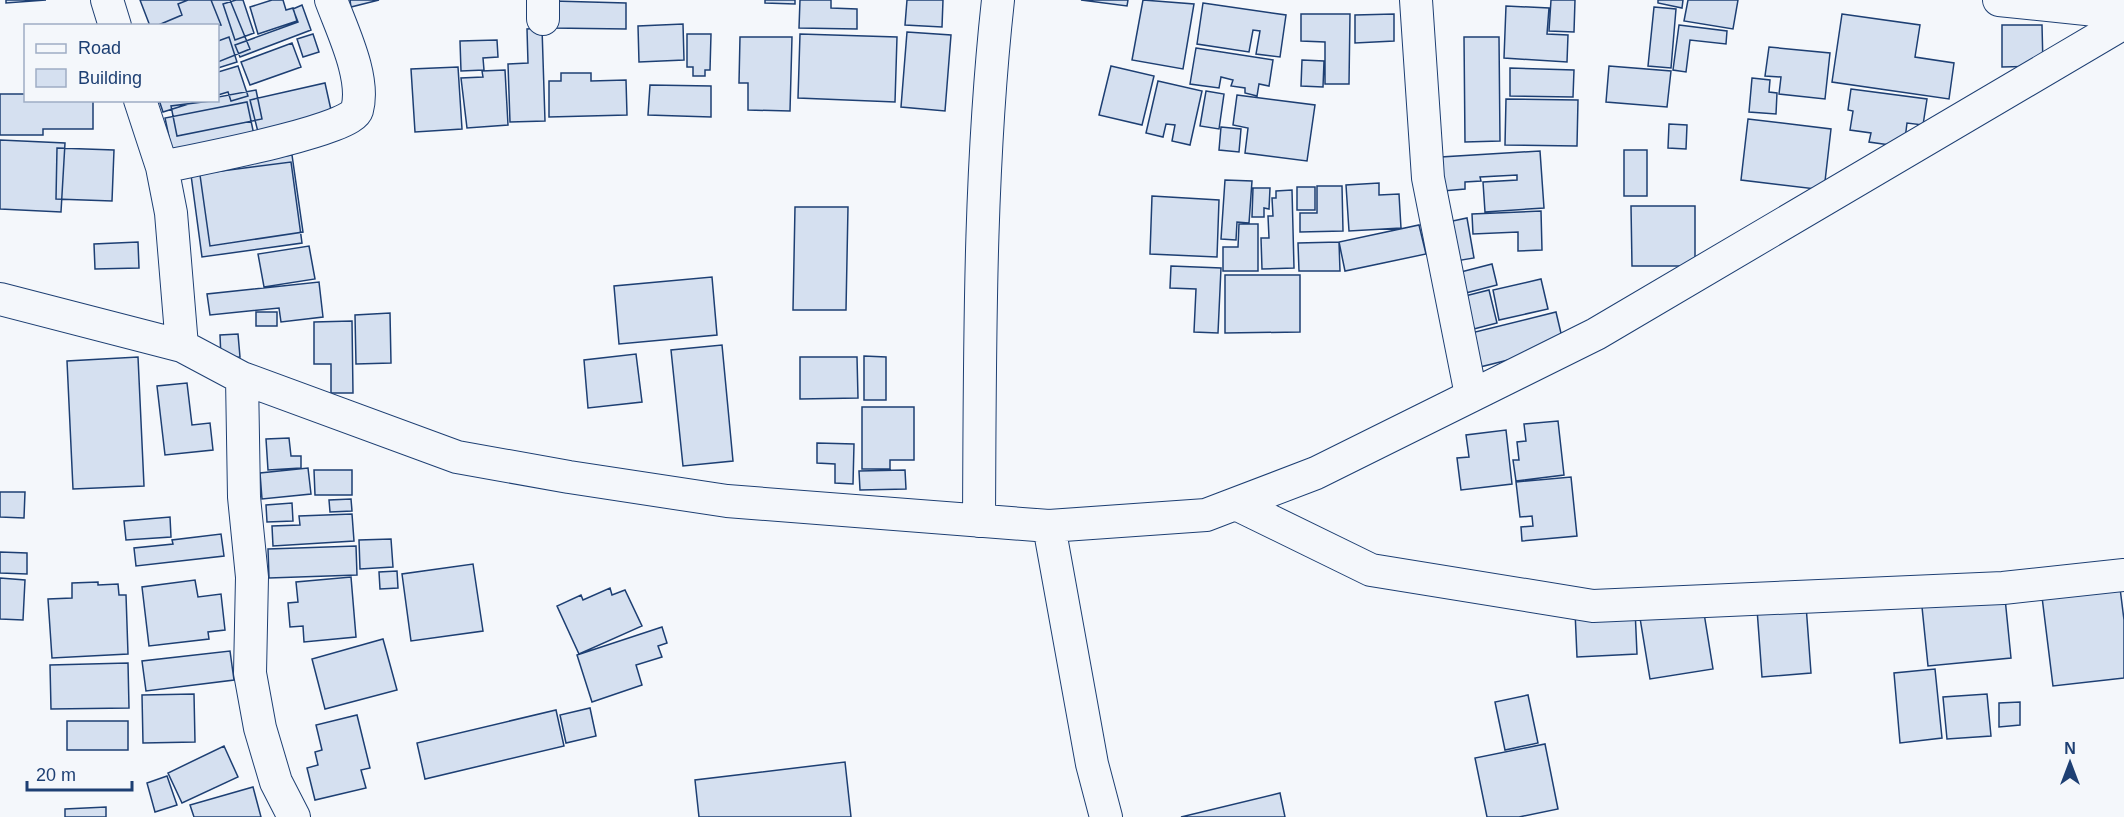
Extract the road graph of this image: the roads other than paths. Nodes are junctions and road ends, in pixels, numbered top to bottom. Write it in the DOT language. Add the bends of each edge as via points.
graph roads {
  1 [pos="107,0"];
  2 [pos="331,0"];
  3 [pos="998,0"];
  4 [pos="1416,0"];
  5 [pos="1999,0"];
  6 [pos="2124,13"];
  7 [pos="2124,23"];
  8 [pos="114,24"];
  9 [pos="141,102"];
  10 [pos="162,167"];
  11 [pos="0,299"];
  12 [pos="182,346"];
  13 [pos="242,378"];
  14 [pos="1471,395"];
  15 [pos="1238,505"];
  16 [pos="979,521"];
  17 [pos="1049,526"];
  18 [pos="2124,575"];
  19 [pos="294,817"];
  20 [pos="1106,817"];
  1 -- 8 [label="street"];
  2 -- 10 [label="street" via="359,88 353,117 319,132"];
  3 -- 16 [label="street" via="990,74 981,280"];
  4 -- 14 [label="street" via="1428,178"];
  5 -- 6 [label="street"];
  7 -- 14 [label="street" via="1596,334"];
  9 -- 10 [label="street"];
  10 -- 12 [label="street" via="171,213"];
  11 -- 12 [label="street"];
  12 -- 13 [label="street"];
  13 -- 16 [label="street" via="457,457 728,501"];
  13 -- 19 [label="street" via="244,497 252,577 250,673 260,728 276,782"];
  14 -- 15 [label="street" via="1316,473"];
  15 -- 17 [label="street" via="1206,515"];
  15 -- 18 [label="street" via="1371,570 1593,606 2003,588"];
  16 -- 17 [label="street"];
  17 -- 20 [label="street" via="1092,764"];
}
